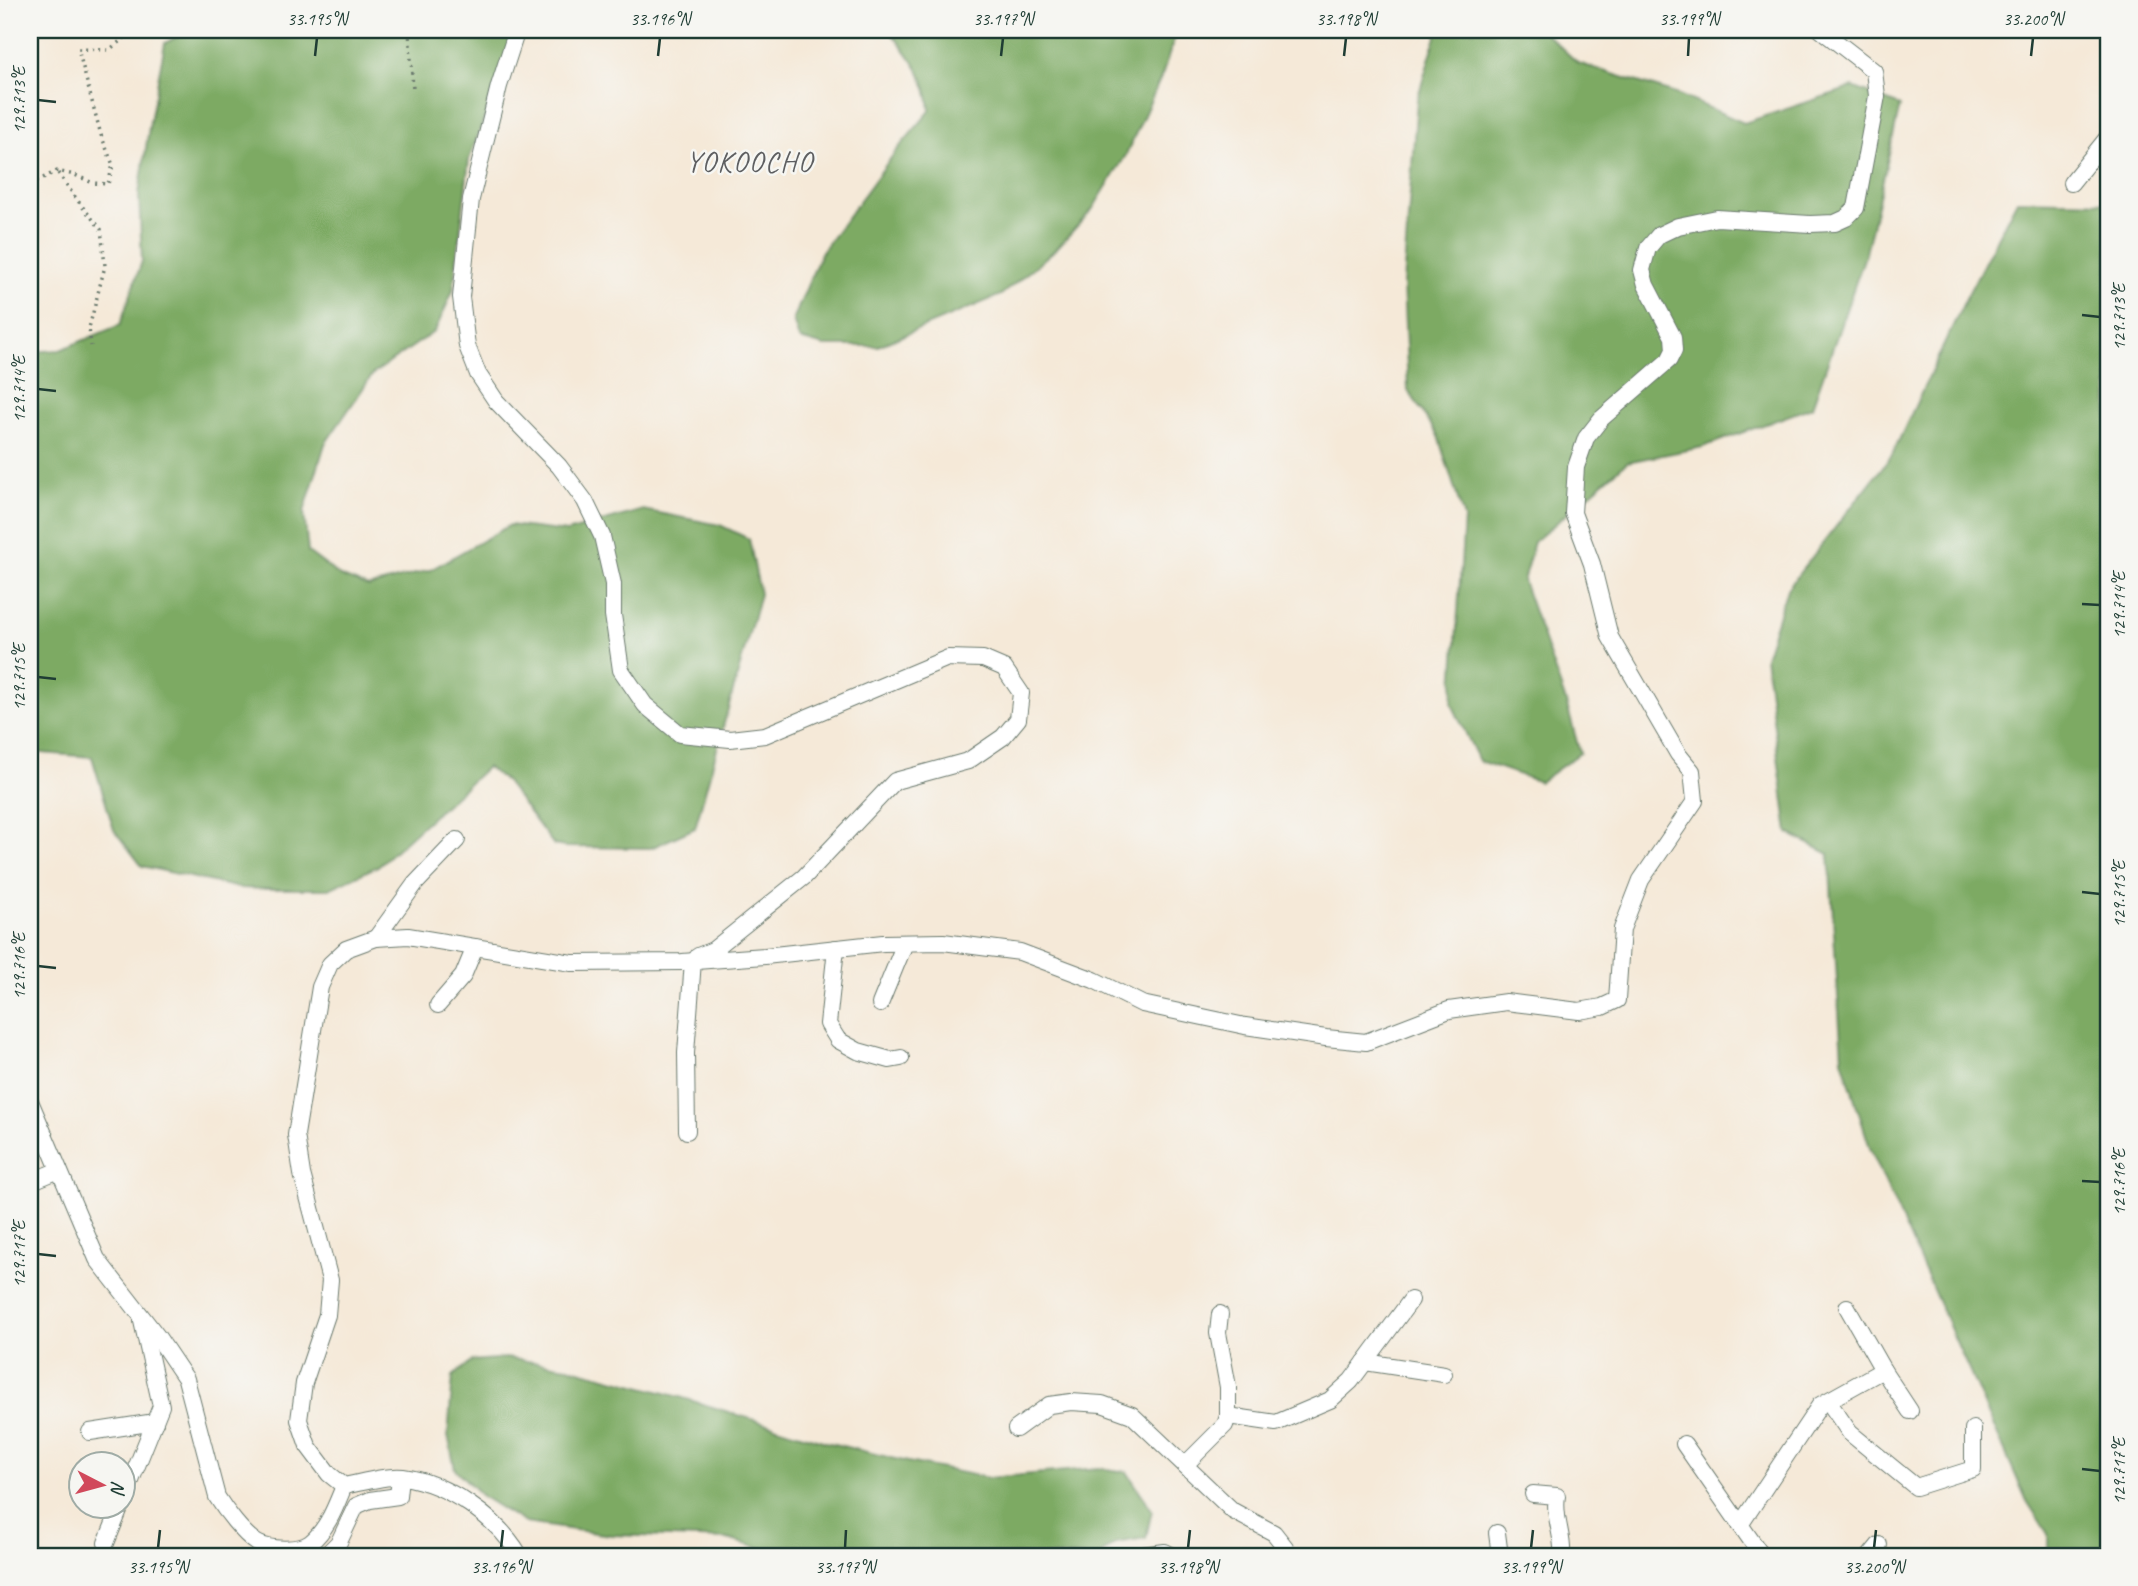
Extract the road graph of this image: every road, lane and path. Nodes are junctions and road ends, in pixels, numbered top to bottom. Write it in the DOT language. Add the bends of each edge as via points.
graph roads {
  1 [pos="134,30"];
  2 [pos="409,30"];
  3 [pos="517,30"];
  4 [pos="1821,30"];
  5 [pos="412,89"];
  6 [pos="2108,137"];
  7 [pos="57,171"];
  8 [pos="30,181"];
  9 [pos="2071,183"];
  10 [pos="91,346"];
  11 [pos="457,840"];
  12 [pos="376,938"];
  13 [pos="905,943"];
  14 [pos="475,947"];
  15 [pos="836,948"];
  16 [pos="688,961"];
  17 [pos="880,1004"];
  18 [pos="438,1005"];
  19 [pos="901,1058"];
  20 [pos="30,1101"];
  21 [pos="687,1131"];
  22 [pos="59,1170"];
  23 [pos="30,1182"];
  24 [pos="1411,1300"];
  25 [pos="1847,1307"];
  26 [pos="1220,1314"];
  27 [pos="141,1315"];
  28 [pos="1365,1362"];
  29 [pos="1883,1370"];
  30 [pos="1444,1374"];
  31 [pos="1828,1401"];
  32 [pos="1910,1411"];
  33 [pos="1228,1416"];
  34 [pos="155,1422"];
  35 [pos="1016,1429"];
  36 [pos="1973,1429"];
  37 [pos="90,1432"];
  38 [pos="1684,1444"];
  39 [pos="1185,1465"];
  40 [pos="136,1469"];
  41 [pos="400,1477"];
  42 [pos="344,1486"];
  43 [pos="1533,1494"];
  44 [pos="115,1520"];
  45 [pos="1740,1525"];
  46 [pos="1497,1533"];
  47 [pos="106,1543"];
  48 [pos="325,1556"];
  49 [pos="520,1556"];
  50 [pos="1134,1556"];
  51 [pos="1173,1556"];
  52 [pos="1290,1556"];
  53 [pos="1500,1556"];
  54 [pos="1562,1556"];
  55 [pos="1762,1556"];
  1 -- 7 [label="path" via="109,50 78,49 113,165 108,184"];
  2 -- 5 [label="path"];
  3 -- 16 [label="street" via="471,200 461,297 467,346 496,401 559,466 585,501 602,536 613,584 621,670 645,705 680,734 730,739 765,735 948,658 983,659 1004,668 1021,693 1018,719 1003,737 968,761 895,781 804,877 713,950"];
  4 -- 13 [label="street" via="1874,71 1877,96 1856,208 1835,223 1717,218 1678,226 1660,236 1648,248 1642,270 1674,337 1674,350 1669,360 1601,419 1586,438 1576,467 1573,513 1592,564 1610,637 1692,771 1695,801 1641,880 1622,929 1617,1000 1579,1011 1506,1002 1449,1010 1366,1042 1352,1041 1245,1026 1142,1003 1020,952 943,942"];
  6 -- 9 [label="street"];
  7 -- 8 [label="path"];
  7 -- 10 [label="path" via="101,229 105,267 89,328"];
  11 -- 12 [label="street" via="415,884"];
  12 -- 14 [label="street" via="408,936"];
  12 -- 42 [label="street" via="346,949 330,964 320,987 296,1135 330,1280 327,1315 304,1383 299,1420 308,1446"];
  13 -- 15 [label="street"];
  13 -- 17 [label="street"];
  14 -- 16 [label="street" via="572,963"];
  14 -- 18 [label="street" via="463,975"];
  15 -- 16 [label="street"];
  15 -- 19 [label="street" via="828,1024 838,1040 858,1051 890,1060"];
  16 -- 21 [label="street"];
  20 -- 22 [label="street"];
  22 -- 23 [label="street"];
  22 -- 27 [label="street" via="97,1259"];
  24 -- 28 [label="street"];
  25 -- 29 [label="street"];
  26 -- 33 [label="street"];
  27 -- 34 [label="street" via="160,1406"];
  27 -- 42 [label="street" via="186,1379 217,1497 258,1543 289,1550 309,1544 329,1520"];
  28 -- 30 [label="street"];
  28 -- 33 [label="street" via="1330,1400 1276,1423"];
  29 -- 31 [label="street"];
  29 -- 32 [label="street"];
  31 -- 36 [label="street" via="1850,1433 1916,1487 1973,1469"];
  31 -- 45 [label="street" via="1820,1405"];
  33 -- 39 [label="street" via="1225,1425"];
  34 -- 37 [label="street"];
  34 -- 40 [label="street"];
  35 -- 39 [label="street" via="1049,1405 1102,1404 1132,1415"];
  38 -- 45 [label="street"];
  39 -- 52 [label="street" via="1233,1511 1274,1533"];
  41 -- 42 [label="street"];
  41 -- 48 [label="street" via="398,1496 356,1506 339,1542"];
  41 -- 49 [label="street" via="436,1485 472,1506 510,1539"];
  43 -- 54 [label="street" via="1557,1496"];
  44 -- 47 [label="street"];
  45 -- 55 [label="street"];
  46 -- 53 [label="street"];
  50 -- 51 [label="street" via="1165,1552"];
}
